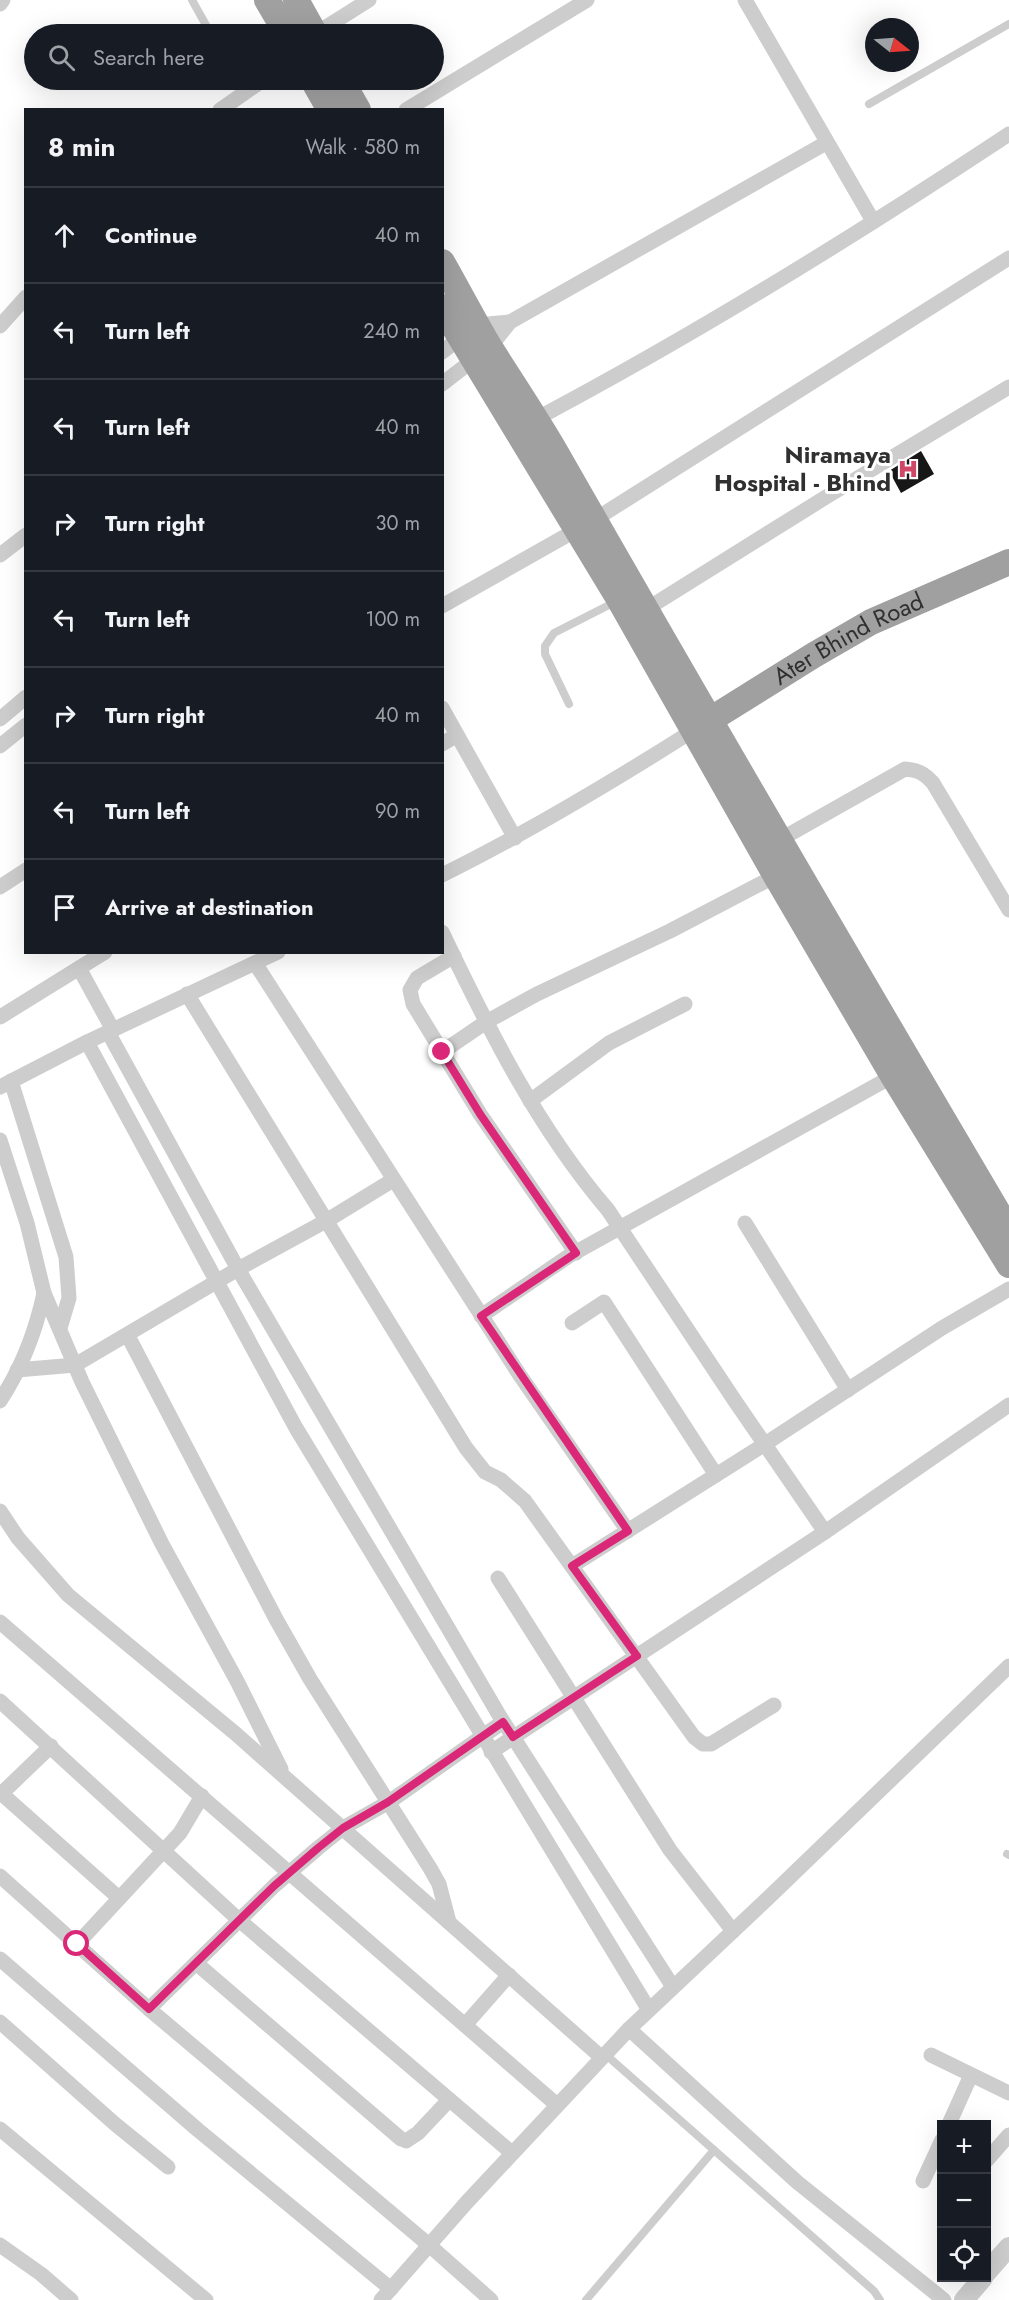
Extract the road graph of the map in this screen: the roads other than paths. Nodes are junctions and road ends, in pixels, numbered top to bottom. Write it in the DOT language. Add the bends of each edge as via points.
graph roads {
  1 [pos="3,0"];
  2 [pos="192,0"];
  3 [pos="267,0"];
  4 [pos="296,0"];
  5 [pos="369,0"];
  6 [pos="587,0"];
  7 [pos="745,0"];
  8 [pos="0,4"];
  9 [pos="205,24"];
  10 [pos="281,24"];
  11 [pos="309,24"];
  12 [pos="331,24"];
  13 [pos="1009,24"];
  14 [pos="444,87"];
  15 [pos="237,90"];
  16 [pos="319,90"];
  17 [pos="347,90"];
  18 [pos="439,90"];
  19 [pos="869,104"];
  20 [pos="222,108"];
  21 [pos="329,108"];
  22 [pos="357,108"];
  23 [pos="409,108"];
  24 [pos="1009,134"];
  25 [pos="826,142"];
  26 [pos="873,221"];
  27 [pos="1009,258"];
  28 [pos="444,270"];
  29 [pos="24,299"];
  30 [pos="444,310"];
  31 [pos="510,322"];
  32 [pos="0,326"];
  33 [pos="460,338"];
  34 [pos="482,353"];
  35 [pos="444,382"];
  36 [pos="1009,387"];
  37 [pos="536,419"];
  38 [pos="586,524"];
  39 [pos="24,536"];
  40 [pos="0,555"];
  41 [pos="1009,562"];
  42 [pos="633,600"];
  43 [pos="444,605"];
  44 [pos="24,699"];
  45 [pos="568,704"];
  46 [pos="444,712"];
  47 [pos="0,719"];
  48 [pos="702,725"];
  49 [pos="24,727"];
  50 [pos="457,735"];
  51 [pos="444,743"];
  52 [pos="0,746"];
  53 [pos="515,838"];
  54 [pos="770,845"];
  55 [pos="24,871"];
  56 [pos="785,871"];
  57 [pos="444,874"];
  58 [pos="0,887"];
  59 [pos="1009,910"];
  60 [pos="444,936"];
  61 [pos="102,954"];
  62 [pos="274,954"];
  63 [pos="454,956"];
  64 [pos="255,963"];
  65 [pos="79,968"];
  66 [pos="187,994"];
  67 [pos="685,1004"];
  68 [pos="0,1017"];
  69 [pos="486,1022"];
  70 [pos="110,1031"];
  71 [pos="87,1042"];
  72 [pos="442,1052"];
  73 [pos="893,1076"];
  74 [pos="5,1084"];
  75 [pos="530,1101"];
  76 [pos="0,1140"];
  77 [pos="24,1172"];
  78 [pos="393,1180"];
  79 [pos="326,1221"];
  80 [pos="745,1223"];
  81 [pos="1003,1226"];
  82 [pos="621,1228"];
  83 [pos="576,1253"];
  84 [pos="1009,1265"];
  85 [pos="238,1269"];
  86 [pos="217,1282"];
  87 [pos="1009,1289"];
  88 [pos="46,1299"];
  89 [pos="481,1316"];
  90 [pos="572,1323"];
  91 [pos="59,1325"];
  92 [pos="128,1336"];
  93 [pos="75,1365"];
  94 [pos="17,1370"];
  95 [pos="848,1390"];
  96 [pos="0,1401"];
  97 [pos="1009,1405"];
  98 [pos="765,1444"];
  99 [pos="716,1475"];
  100 [pos="0,1511"];
  101 [pos="628,1531"];
  102 [pos="825,1532"];
  103 [pos="572,1566"];
  104 [pos="498,1578"];
  105 [pos="0,1622"];
  106 [pos="637,1656"];
  107 [pos="1009,1666"];
  108 [pos="574,1698"];
  109 [pos="0,1701"];
  110 [pos="774,1705"];
  111 [pos="503,1722"];
  112 [pos="481,1737"];
  113 [pos="513,1737"];
  114 [pos="51,1746"];
  115 [pos="491,1752"];
  116 [pos="285,1777"];
  117 [pos="1,1795"];
  118 [pos="202,1796"];
  119 [pos="388,1802"];
  120 [pos="343,1828"];
  121 [pos="163,1850"];
  122 [pos="290,1872"];
  123 [pos="0,1876"];
  124 [pos="119,1898"];
  125 [pos="239,1920"];
  126 [pos="449,1922"];
  127 [pos="733,1931"];
  128 [pos="77,1944"];
  129 [pos="0,1959"];
  130 [pos="196,1963"];
  131 [pos="509,1975"];
  132 [pos="673,1987"];
  133 [pos="149,2009"];
  134 [pos="649,2010"];
  135 [pos="0,2022"];
  136 [pos="465,2025"];
  137 [pos="629,2029"];
  138 [pos="931,2055"];
  139 [pos="603,2056"];
  140 [pos="971,2074"];
  141 [pos="1009,2093"];
  142 [pos="449,2100"];
  143 [pos="557,2105"];
  144 [pos="951,2120"];
  145 [pos="0,2129"];
  146 [pos="1009,2136"];
  147 [pos="714,2150"];
  148 [pos="937,2151"];
  149 [pos="512,2153"];
  150 [pos="991,2156"];
  151 [pos="168,2167"];
  152 [pos="923,2181"];
  153 [pos="0,2245"];
  154 [pos="429,2245"];
  155 [pos="1009,2247"];
  156 [pos="991,2268"];
  157 [pos="979,2282"];
  158 [pos="386,2294"];
  159 [pos="71,2300"];
  160 [pos="206,2300"];
  161 [pos="491,2300"];
  162 [pos="586,2300"];
  163 [pos="880,2300"];
  164 [pos="944,2300"];
  165 [pos="964,2300"];
  1 -- 8 [label="street"];
  2 -- 9 [label="lane"];
  3 -- 10 [label="highway"];
  4 -- 11 [label="highway"];
  5 -- 12 [label="street"];
  6 -- 14 [label="street"];
  7 -- 25 [label="street"];
  13 -- 19 [label="lane"];
  15 -- 20 [label="street"];
  16 -- 21 [label="highway"];
  17 -- 22 [label="highway"];
  18 -- 23 [label="street"];
  24 -- 26 [label="street"];
  25 -- 26 [label="street"];
  25 -- 31 [label="street"];
  26 -- 37 [label="street" via="785,279"];
  27 -- 38 [label="street"];
  28 -- 33 [label="highway"];
  29 -- 32 [label="street"];
  30 -- 33 [label="highway"];
  31 -- 33 [label="street"];
  31 -- 34 [label="street"];
  33 -- 34 [label="highway"];
  34 -- 35 [label="street"];
  34 -- 37 [label="highway"];
  34 -- 38 [label="highway"];
  36 -- 42 [label="street" via="816,503"];
  37 -- 38 [label="highway"];
  38 -- 42 [label="highway"];
  38 -- 43 [label="street"];
  39 -- 40 [label="street"];
  41 -- 48 [label="highway, Ater Bhind Road" via="871,622"];
  42 -- 45 [label="lane" via="554,633 545,646 544,654"];
  42 -- 48 [label="highway"];
  44 -- 47 [label="street"];
  46 -- 50 [label="street"];
  48 -- 53 [label="street"];
  48 -- 54 [label="highway"];
  49 -- 52 [label="street"];
  50 -- 51 [label="street"];
  50 -- 53 [label="street"];
  53 -- 57 [label="street"];
  54 -- 56 [label="highway"];
  54 -- 59 [label="street" via="904,769 916,770 933,783"];
  55 -- 58 [label="street"];
  56 -- 69 [label="street"];
  56 -- 73 [label="highway"];
  56 -- 81 [label="highway"];
  60 -- 63 [label="street"];
  61 -- 65 [label="street"];
  62 -- 64 [label="street"];
  63 -- 69 [label="street"];
  63 -- 72 [label="street" via="417,978 410,990 413,1004"];
  64 -- 66 [label="street"];
  64 -- 78 [label="street"];
  65 -- 68 [label="street"];
  65 -- 70 [label="street"];
  66 -- 70 [label="street"];
  66 -- 79 [label="street"];
  67 -- 75 [label="street" via="609,1043"];
  69 -- 72 [label="street"];
  69 -- 75 [label="street"];
  70 -- 71 [label="street"];
  70 -- 85 [label="street"];
  71 -- 74 [label="street"];
  71 -- 86 [label="street"];
  72 -- 83 [label="street"];
  73 -- 81 [label="highway"];
  73 -- 82 [label="street"];
  74 -- 77 [label="street"];
  75 -- 82 [label="street" via="584,1182"];
  76 -- 77 [label="street"];
  77 -- 88 [label="street" via="27,1223"];
  77 -- 91 [label="street" via="66,1257 69,1298"];
  78 -- 79 [label="street"];
  78 -- 89 [label="street"];
  79 -- 85 [label="street"];
  79 -- 103 [label="street" via="474,1461 525,1501"];
  80 -- 95 [label="street"];
  81 -- 84 [label="highway"];
  82 -- 83 [label="street"];
  82 -- 98 [label="street"];
  83 -- 89 [label="street"];
  85 -- 86 [label="street"];
  85 -- 111 [label="street"];
  86 -- 92 [label="street"];
  86 -- 112 [label="street" via="296,1428"];
  87 -- 95 [label="street"];
  88 -- 91 [label="street"];
  88 -- 94 [label="street"];
  89 -- 101 [label="street"];
  90 -- 99 [label="street" via="604,1302"];
  91 -- 93 [label="street"];
  92 -- 93 [label="street"];
  92 -- 119 [label="street" via="276,1619"];
  93 -- 94 [label="street"];
  93 -- 116 [label="street" via="162,1544"];
  94 -- 96 [label="street"];
  95 -- 98 [label="street"];
  97 -- 102 [label="street"];
  98 -- 99 [label="street"];
  98 -- 102 [label="street"];
  99 -- 101 [label="street"];
  100 -- 116 [label="street" via="68,1595"];
  101 -- 103 [label="street"];
  102 -- 106 [label="street"];
  103 -- 106 [label="street"];
  104 -- 108 [label="street"];
  105 -- 118 [label="street"];
  106 -- 108 [label="street"];
  106 -- 110 [label="street" via="703,1744 711,1744"];
  107 -- 127 [label="street"];
  108 -- 113 [label="street"];
  108 -- 127 [label="street" via="670,1850"];
  109 -- 114 [label="street"];
  111 -- 112 [label="street"];
  111 -- 113 [label="street"];
  112 -- 115 [label="street"];
  112 -- 119 [label="street"];
  113 -- 115 [label="street"];
  113 -- 132 [label="street"];
  114 -- 117 [label="street"];
  114 -- 121 [label="street"];
  115 -- 134 [label="street"];
  116 -- 120 [label="street"];
  117 -- 124 [label="street"];
  118 -- 121 [label="street" via="180,1833"];
  118 -- 122 [label="street"];
  119 -- 120 [label="street"];
  119 -- 126 [label="street" via="439,1884"];
  120 -- 122 [label="street"];
  120 -- 126 [label="street"];
  121 -- 124 [label="street"];
  121 -- 125 [label="street"];
  122 -- 125 [label="street"];
  122 -- 136 [label="street"];
  123 -- 128 [label="street"];
  124 -- 128 [label="street"];
  125 -- 130 [label="street"];
  125 -- 142 [label="street"];
  126 -- 131 [label="street"];
  127 -- 132 [label="street"];
  128 -- 133 [label="street"];
  129 -- 158 [label="street"];
  130 -- 133 [label="street"];
  130 -- 142 [label="street" via="403,2140 418,2133"];
  131 -- 136 [label="street"];
  131 -- 139 [label="street"];
  132 -- 134 [label="street"];
  133 -- 154 [label="street"];
  134 -- 137 [label="street"];
  135 -- 151 [label="street"];
  136 -- 143 [label="street"];
  137 -- 139 [label="street"];
  137 -- 164 [label="street" via="797,2182"];
  138 -- 140 [label="street"];
  139 -- 143 [label="street"];
  139 -- 147 [label="lane"];
  140 -- 141 [label="street"];
  140 -- 144 [label="street"];
  142 -- 149 [label="street"];
  143 -- 149 [label="street"];
  145 -- 160 [label="street"];
  146 -- 150 [label="street"];
  147 -- 162 [label="lane"];
  147 -- 163 [label="lane"];
  148 -- 152 [label="street"];
  149 -- 154 [label="street"];
  153 -- 159 [label="street"];
  154 -- 158 [label="street"];
  154 -- 161 [label="street"];
  155 -- 156 [label="street"];
  157 -- 165 [label="street"];
}
